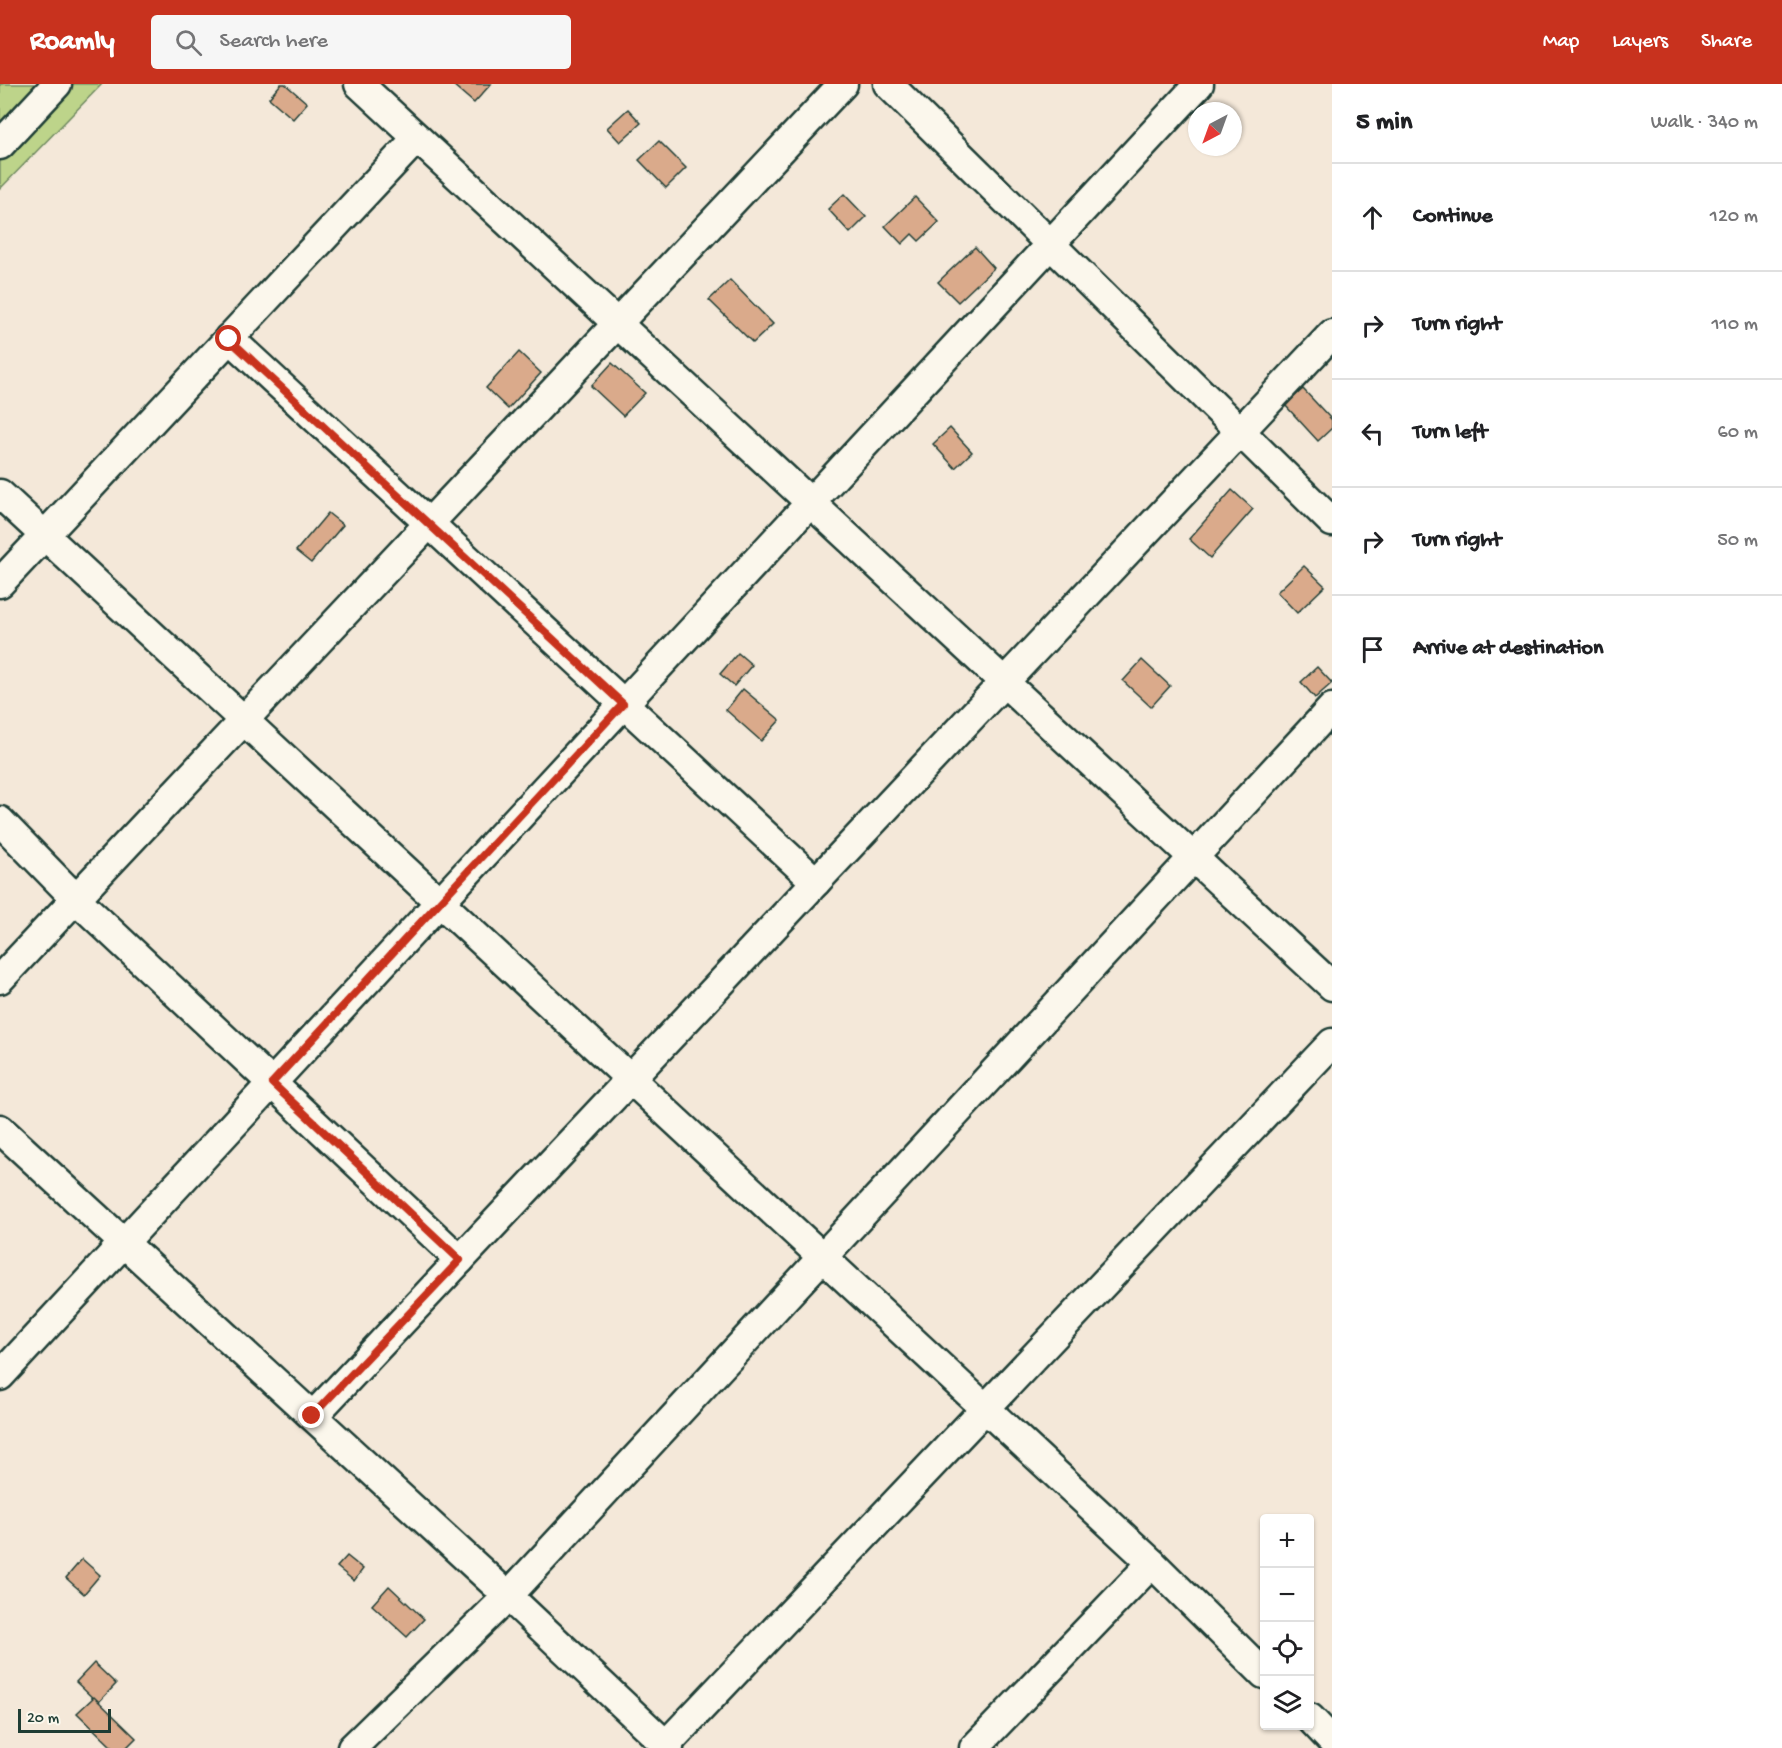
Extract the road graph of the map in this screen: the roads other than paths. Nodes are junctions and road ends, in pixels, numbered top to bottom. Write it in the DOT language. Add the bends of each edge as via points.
graph roads {
  1 [pos="57,84"];
  2 [pos="359,84"];
  3 [pos="843,84"];
  4 [pos="888,84"];
  5 [pos="1199,84"];
  6 [pos="417,138"];
  7 [pos="0,145"];
  8 [pos="1050,244"];
  9 [pos="617,324"];
  10 [pos="1332,334"];
  11 [pos="229,339"];
  12 [pos="1240,432"];
  13 [pos="0,494"];
  14 [pos="810,502"];
  15 [pos="1332,522"];
  16 [pos="429,524"];
  17 [pos="45,535"];
  18 [pos="0,583"];
  19 [pos="1004,682"];
  20 [pos="623,704"];
  21 [pos="1332,708"];
  22 [pos="244,720"];
  23 [pos="0,821"];
  24 [pos="1194,857"];
  25 [pos="816,882"];
  26 [pos="76,899"];
  27 [pos="440,902"];
  28 [pos="0,979"];
  29 [pos="1332,986"];
  30 [pos="1332,1043"];
  31 [pos="630,1079"];
  32 [pos="272,1083"];
  33 [pos="0,1129"];
  34 [pos="123,1242"];
  35 [pos="822,1257"];
  36 [pos="460,1260"];
  37 [pos="0,1376"];
  38 [pos="986,1408"];
  39 [pos="312,1416"];
  40 [pos="1152,1563"];
  41 [pos="508,1596"];
  42 [pos="1260,1670"];
  43 [pos="1314,1722"];
  44 [pos="1332,1741"];
  45 [pos="666,1747"];
  46 [pos="352,1748"];
  47 [pos="974,1748"];
  1 -- 7 [label="street"];
  2 -- 6 [label="street"];
  3 -- 9 [label="street"];
  4 -- 8 [label="street"];
  5 -- 8 [label="street"];
  6 -- 9 [label="street"];
  6 -- 11 [label="street"];
  8 -- 12 [label="street"];
  8 -- 14 [label="street"];
  9 -- 14 [label="street"];
  9 -- 16 [label="street"];
  10 -- 12 [label="street"];
  11 -- 16 [label="street"];
  11 -- 17 [label="street"];
  12 -- 15 [label="street"];
  12 -- 19 [label="street"];
  13 -- 17 [label="street"];
  14 -- 19 [label="street"];
  14 -- 20 [label="street"];
  16 -- 20 [label="street"];
  16 -- 22 [label="street"];
  17 -- 18 [label="street"];
  17 -- 22 [label="street"];
  19 -- 24 [label="street"];
  19 -- 25 [label="street"];
  20 -- 25 [label="street"];
  20 -- 27 [label="street"];
  21 -- 24 [label="street"];
  22 -- 26 [label="street"];
  22 -- 27 [label="street"];
  23 -- 26 [label="street"];
  24 -- 29 [label="street"];
  24 -- 35 [label="street"];
  25 -- 31 [label="street"];
  26 -- 28 [label="street"];
  26 -- 32 [label="street"];
  27 -- 31 [label="street"];
  27 -- 32 [label="street"];
  30 -- 38 [label="street"];
  31 -- 35 [label="street"];
  31 -- 36 [label="street"];
  32 -- 34 [label="street"];
  32 -- 36 [label="street"];
  33 -- 34 [label="street"];
  34 -- 37 [label="street"];
  34 -- 39 [label="street"];
  35 -- 38 [label="street"];
  35 -- 41 [label="street"];
  36 -- 39 [label="street"];
  38 -- 40 [label="street"];
  38 -- 45 [label="street"];
  39 -- 41 [label="street"];
  40 -- 42 [label="street"];
  40 -- 47 [label="street"];
  41 -- 45 [label="street"];
  41 -- 46 [label="street"];
  43 -- 44 [label="street"];
}
